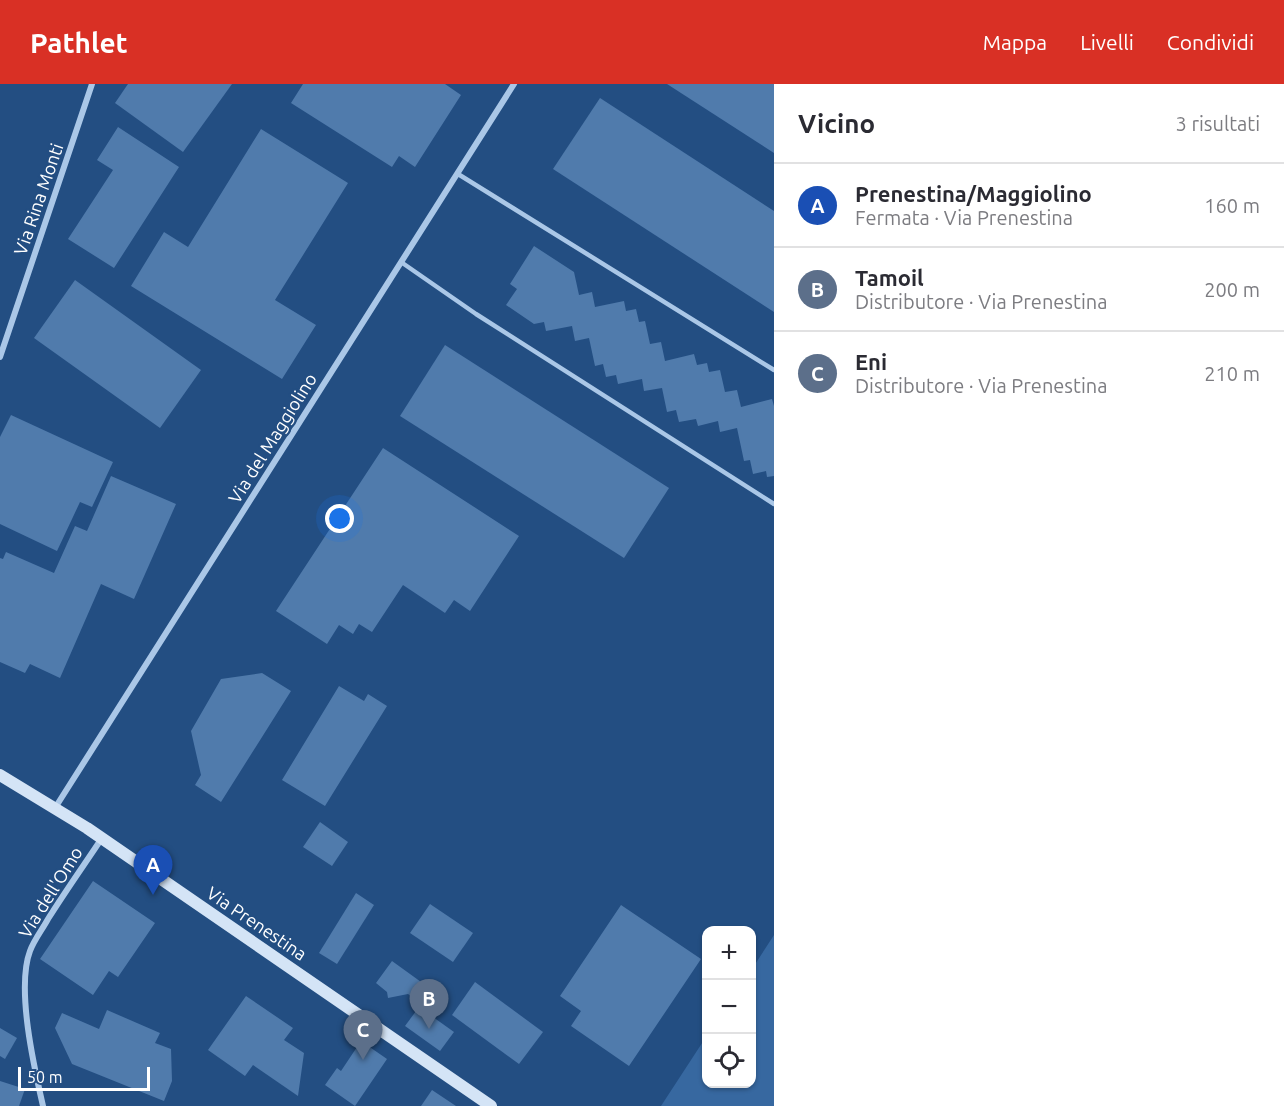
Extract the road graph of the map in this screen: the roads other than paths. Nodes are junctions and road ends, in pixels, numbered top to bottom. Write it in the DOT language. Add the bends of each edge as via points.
graph roads {
  1 [pos="92,84"];
  2 [pos="514,84"];
  3 [pos="458,174"];
  4 [pos="401,262"];
  5 [pos="0,357"];
  6 [pos="774,370"];
  7 [pos="774,504"];
  8 [pos="0,774"];
  9 [pos="55,808"];
  10 [pos="102,838"];
  11 [pos="44,1106"];
  12 [pos="491,1106"];
  1 -- 5 [label="street, Via Rina Monti"];
  2 -- 3 [label="street, Via del Maggiolino"];
  3 -- 4 [label="street, Via del Maggiolino"];
  3 -- 6 [label="lane"];
  4 -- 7 [label="lane"];
  4 -- 9 [label="street, Via del Maggiolino"];
  8 -- 9 [label="main road, Via Prenestina"];
  9 -- 10 [label="main road, Via Prenestina"];
  10 -- 11 [label="street, Via dell'Omo" via="35,940 27,961 27,1010"];
  10 -- 12 [label="main road, Via Prenestina"];
}
